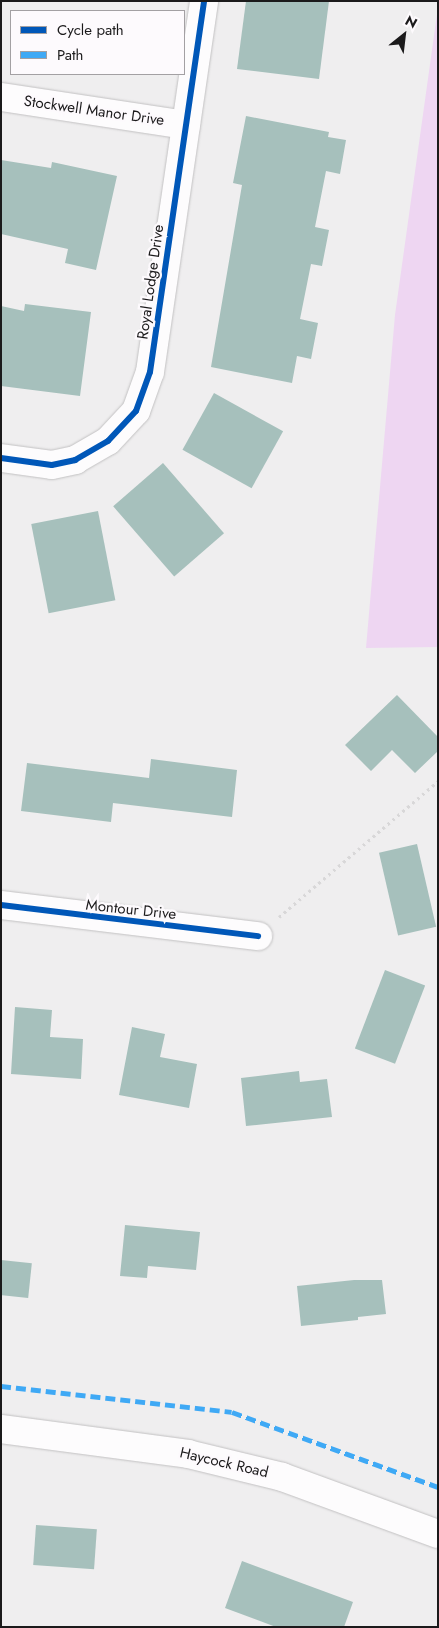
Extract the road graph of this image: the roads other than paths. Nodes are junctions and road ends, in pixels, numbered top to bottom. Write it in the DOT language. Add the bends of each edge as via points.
graph roads {
  1 [pos="204,1"];
  2 [pos="1,97"];
  3 [pos="186,124"];
  4 [pos="1,458"];
  5 [pos="1,905"];
  6 [pos="258,936"];
  7 [pos="1,1429"];
  8 [pos="438,1534"];
  1 -- 3 [label="street, Royal Lodge Drive"];
  2 -- 3 [label="street, Stockwell Manor Drive"];
  3 -- 4 [label="street, Royal Lodge Drive" via="150,372 136,411 108,441 75,460 52,465"];
  5 -- 6 [label="street, Montour Drive"];
  7 -- 8 [label="street, Haycock Road" via="197,1456 282,1477"];
}
